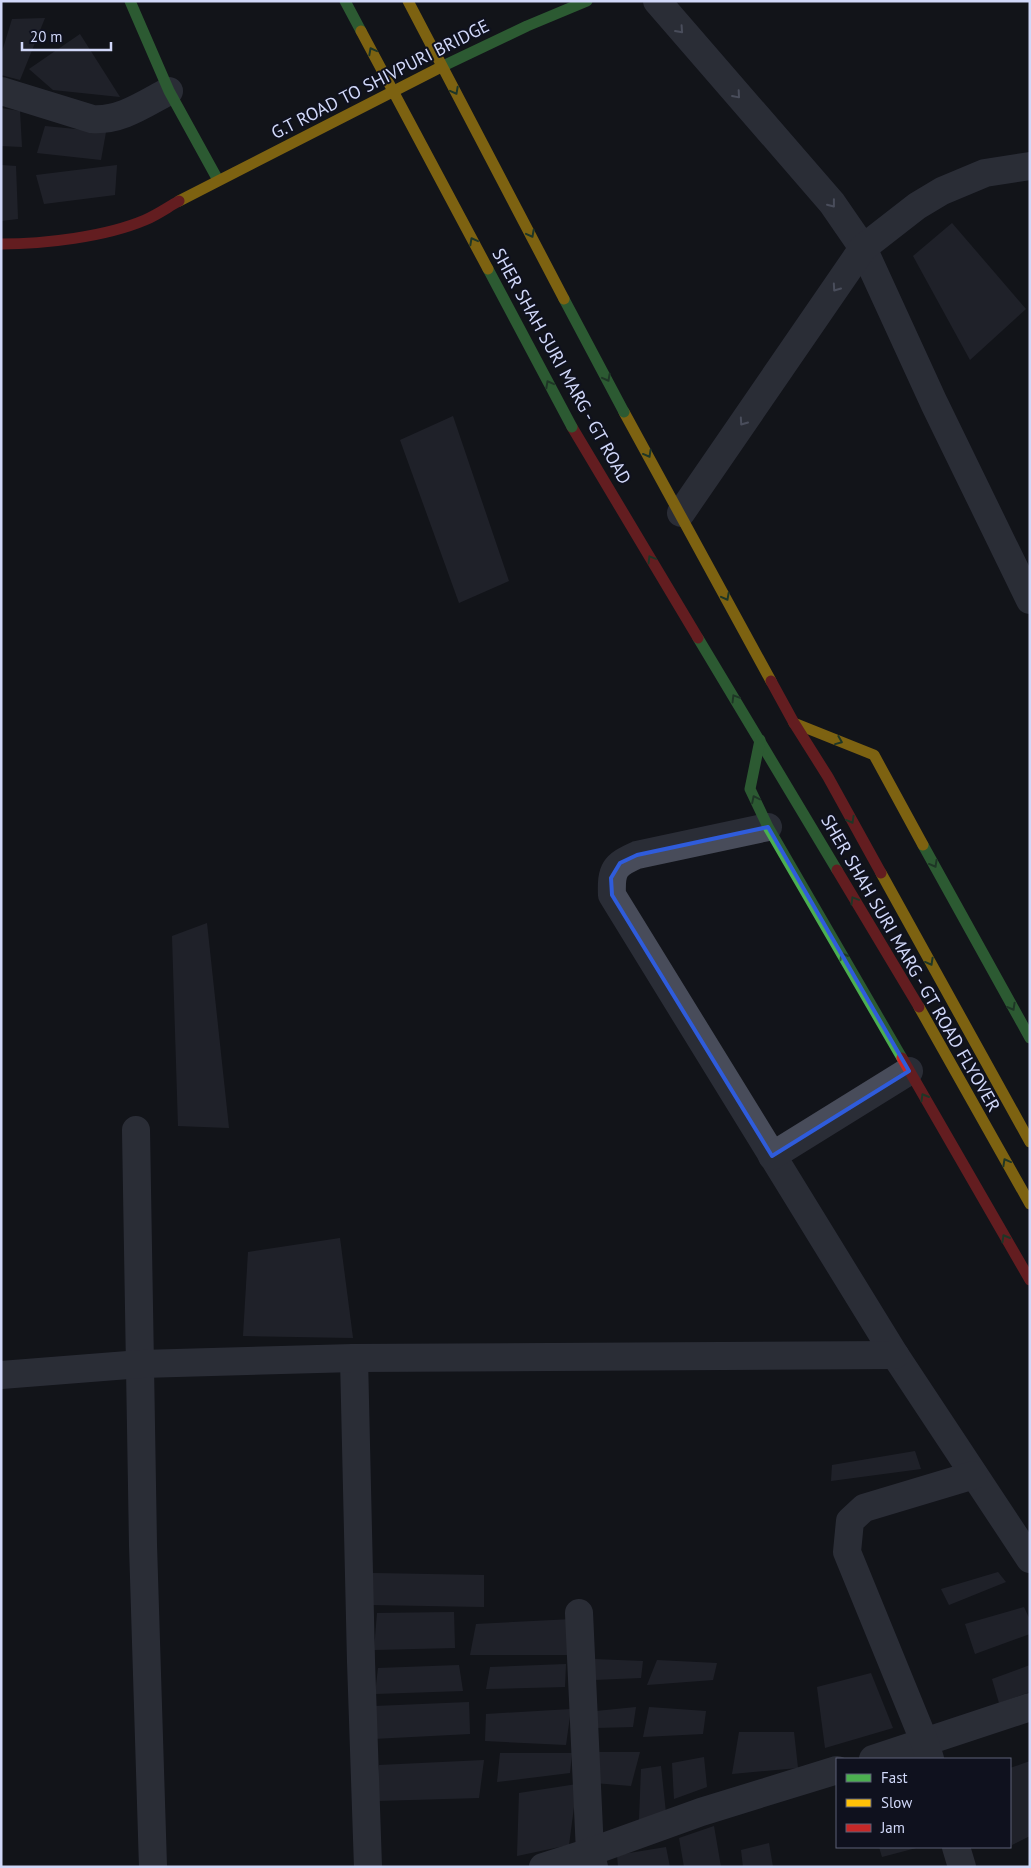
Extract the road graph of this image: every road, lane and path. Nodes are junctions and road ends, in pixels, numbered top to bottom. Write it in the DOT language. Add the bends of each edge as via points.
graph roads {
  1 [pos="130,1"];
  2 [pos="345,1"];
  3 [pos="408,1"];
  4 [pos="587,1"];
  5 [pos="657,1"];
  6 [pos="1,91"];
  7 [pos="169,91"];
  8 [pos="1030,166"];
  9 [pos="218,180"];
  10 [pos="1,244"];
  11 [pos="863,248"];
  12 [pos="681,513"];
  13 [pos="1030,600"];
  14 [pos="794,723"];
  15 [pos="760,740"];
  16 [pos="768,827"];
  17 [pos="1030,1038"];
  18 [pos="909,1071"];
  19 [pos="136,1130"];
  20 [pos="1030,1142"];
  21 [pos="772,1156"];
  22 [pos="1030,1204"];
  23 [pos="1030,1280"];
  24 [pos="895,1355"];
  25 [pos="354,1358"];
  26 [pos="141,1364"];
  27 [pos="1,1375"];
  28 [pos="974,1475"];
  29 [pos="1030,1559"];
  30 [pos="579,1613"];
  31 [pos="1030,1707"];
  32 [pos="928,1751"];
  33 [pos="880,1758"];
  34 [pos="836,1770"];
  35 [pos="956,1848"];
  36 [pos="592,1859"];
  37 [pos="153,1867"];
  38 [pos="368,1867"];
  39 [pos="543,1867"];
  40 [pos="962,1867"];
  1 -- 7 [label="main road"];
  15 -- 2 [label="main road, SHER SHAH SURI MARG - GT ROAD, one-way, bridge" via="572,427"];
  3 -- 12 [label="main road, SHER SHAH SURI MARG - GT ROAD, one-way, bridge" via="624,412"];
  4 -- 9 [label="main road, G.T ROAD TO SHIVPURI BRIDGE" via="466,54"];
  5 -- 11 [label="street, one-way" via="832,203"];
  6 -- 7 [label="street" via="92,119 105,120 121,116"];
  7 -- 9 [label="main road"];
  8 -- 11 [label="street" via="985,173 942,191"];
  9 -- 10 [label="main road, G.T ROAD TO SHIVPURI BRIDGE" via="145,220 98,234"];
  11 -- 12 [label="street, one-way"];
  11 -- 13 [label="street"];
  12 -- 14 [label="main road, SHER SHAH SURI MARG - GT ROAD, one-way"];
  14 -- 17 [label="main road, one-way" via="874,755"];
  14 -- 20 [label="main road, SHER SHAH SURI MARG - GT ROAD FLYOVER, one-way" via="828,777"];
  16 -- 15 [label="main road, one-way" via="750,789"];
  22 -- 15 [label="main road, SHER SHAH SURI MARG - GT ROAD FLYOVER, one-way" via="936,1036"];
  18 -- 16 [label="main road, one-way"];
  16 -- 21 [label="street" via="637,856 620,863 612,878 612,895"];
  18 -- 21 [label="street"];
  23 -- 18 [label="main road, one-way"];
  19 -- 26 [label="street"];
  21 -- 24 [label="street"];
  24 -- 25 [label="street"];
  24 -- 28 [label="street"];
  25 -- 26 [label="street"];
  25 -- 38 [label="street"];
  26 -- 27 [label="street"];
  26 -- 37 [label="street"];
  28 -- 29 [label="street"];
  28 -- 32 [label="street" via="864,1508 850,1522 847,1552"];
  30 -- 36 [label="street"];
  31 -- 32 [label="street"];
  32 -- 33 [label="street"];
  34 -- 36 [label="street" via="701,1812"];
  35 -- 40 [label="street"];
  36 -- 39 [label="street"];
}
